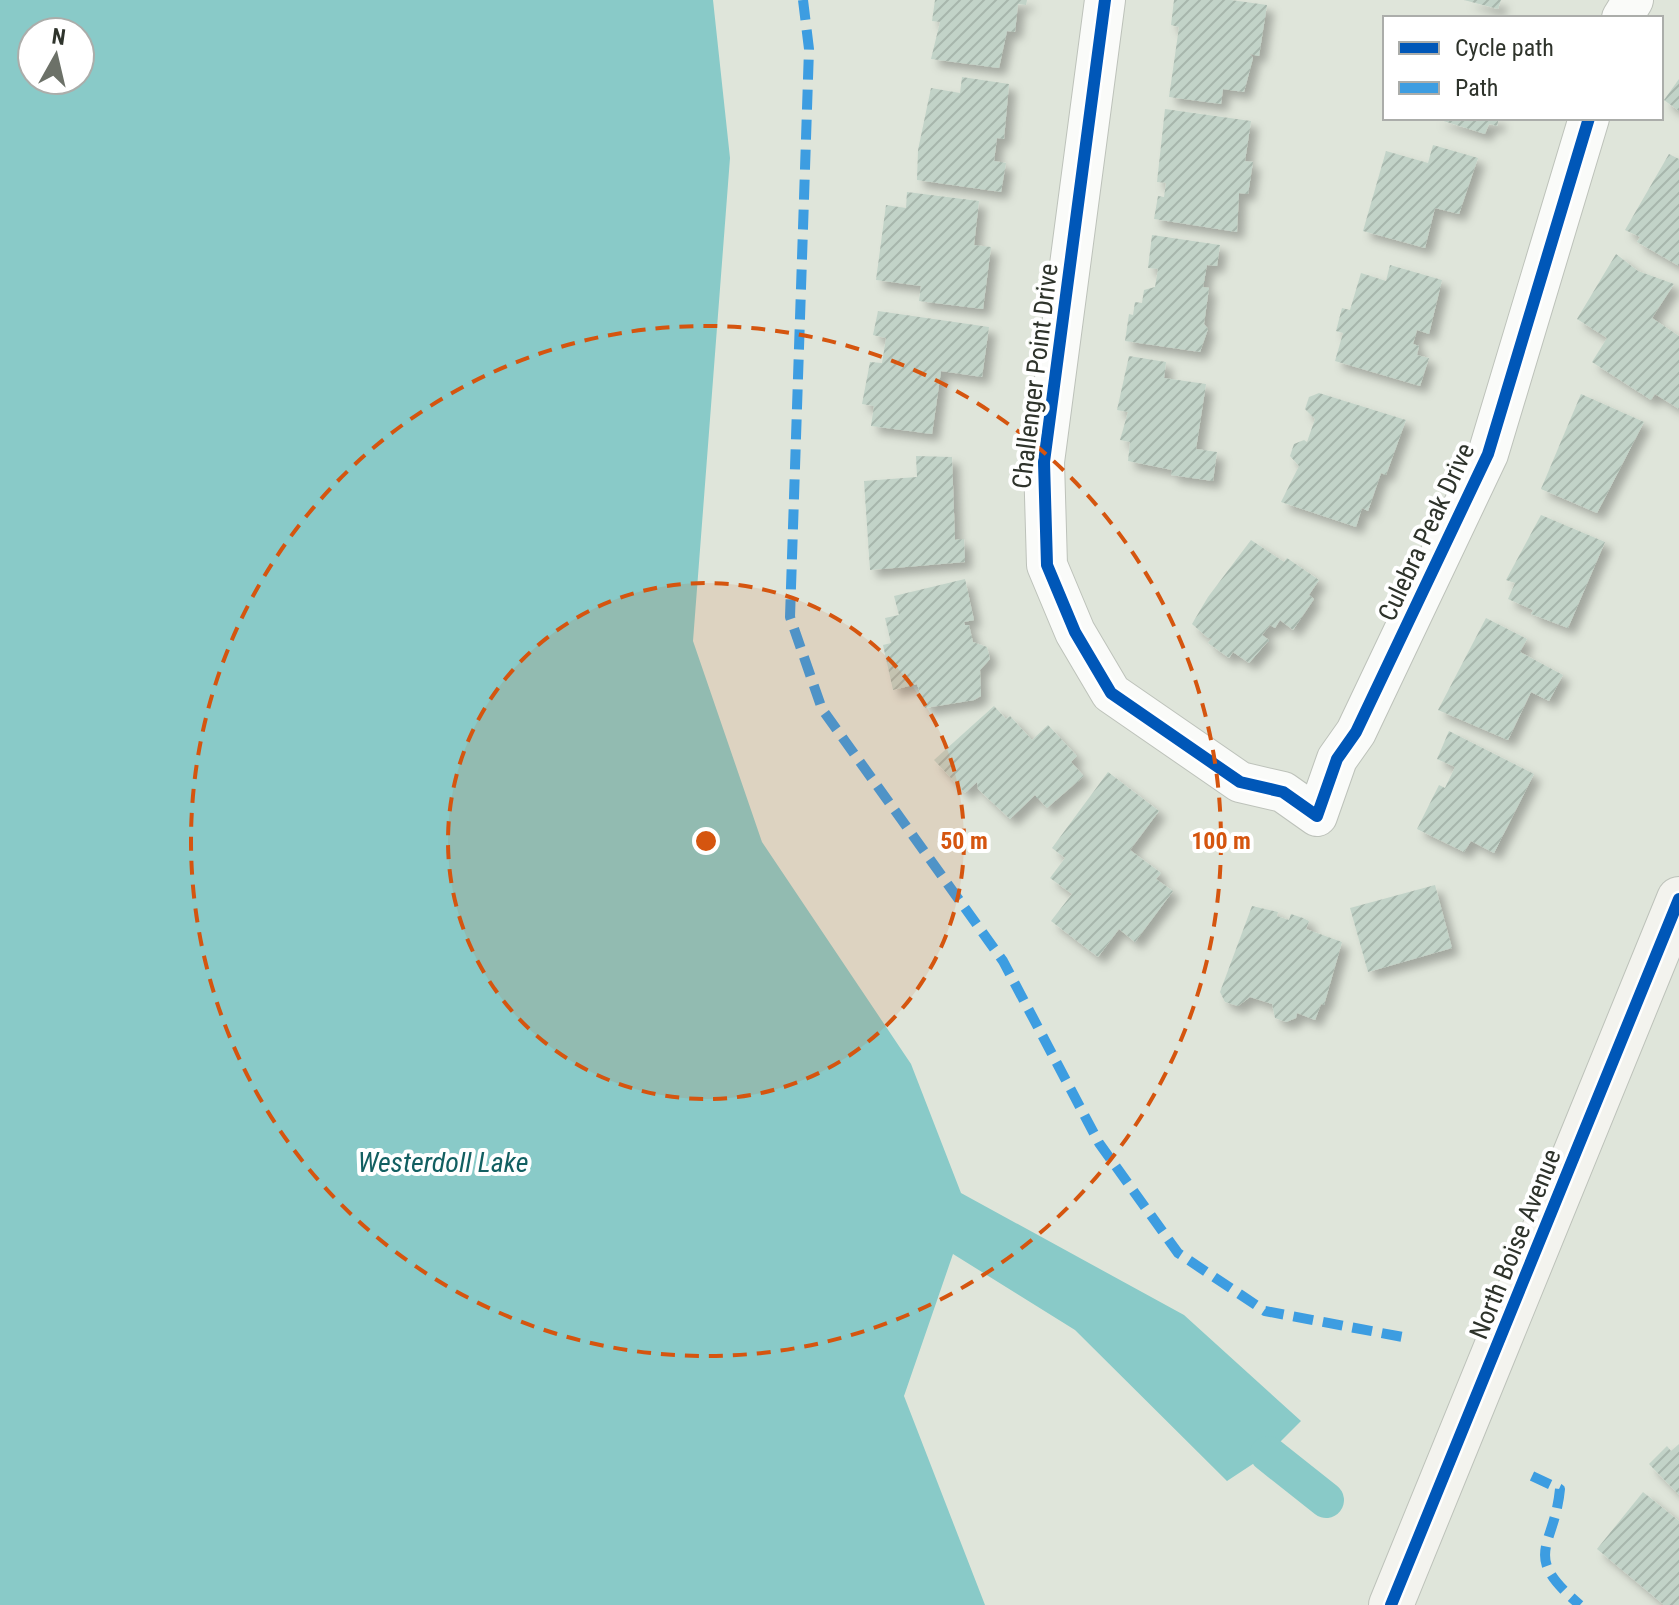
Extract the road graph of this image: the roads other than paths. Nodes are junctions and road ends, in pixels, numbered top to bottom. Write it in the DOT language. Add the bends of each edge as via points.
graph roads {
  1 [pos="1105,0"];
  2 [pos="1588,120"];
  3 [pos="1317,816"];
  4 [pos="1679,899"];
  5 [pos="1667,961"];
  6 [pos="1391,1605"];
  1 -- 3 [label="street, Challenger Point Drive" via="1044,462 1047,565 1075,632 1111,693 1240,782 1283,792"];
  2 -- 3 [label="street, Culebra Peak Drive" via="1479,478 1356,732 1337,759"];
  4 -- 5 [label="street, North Boise Avenue"];
  5 -- 6 [label="street, North Boise Avenue"];
}
